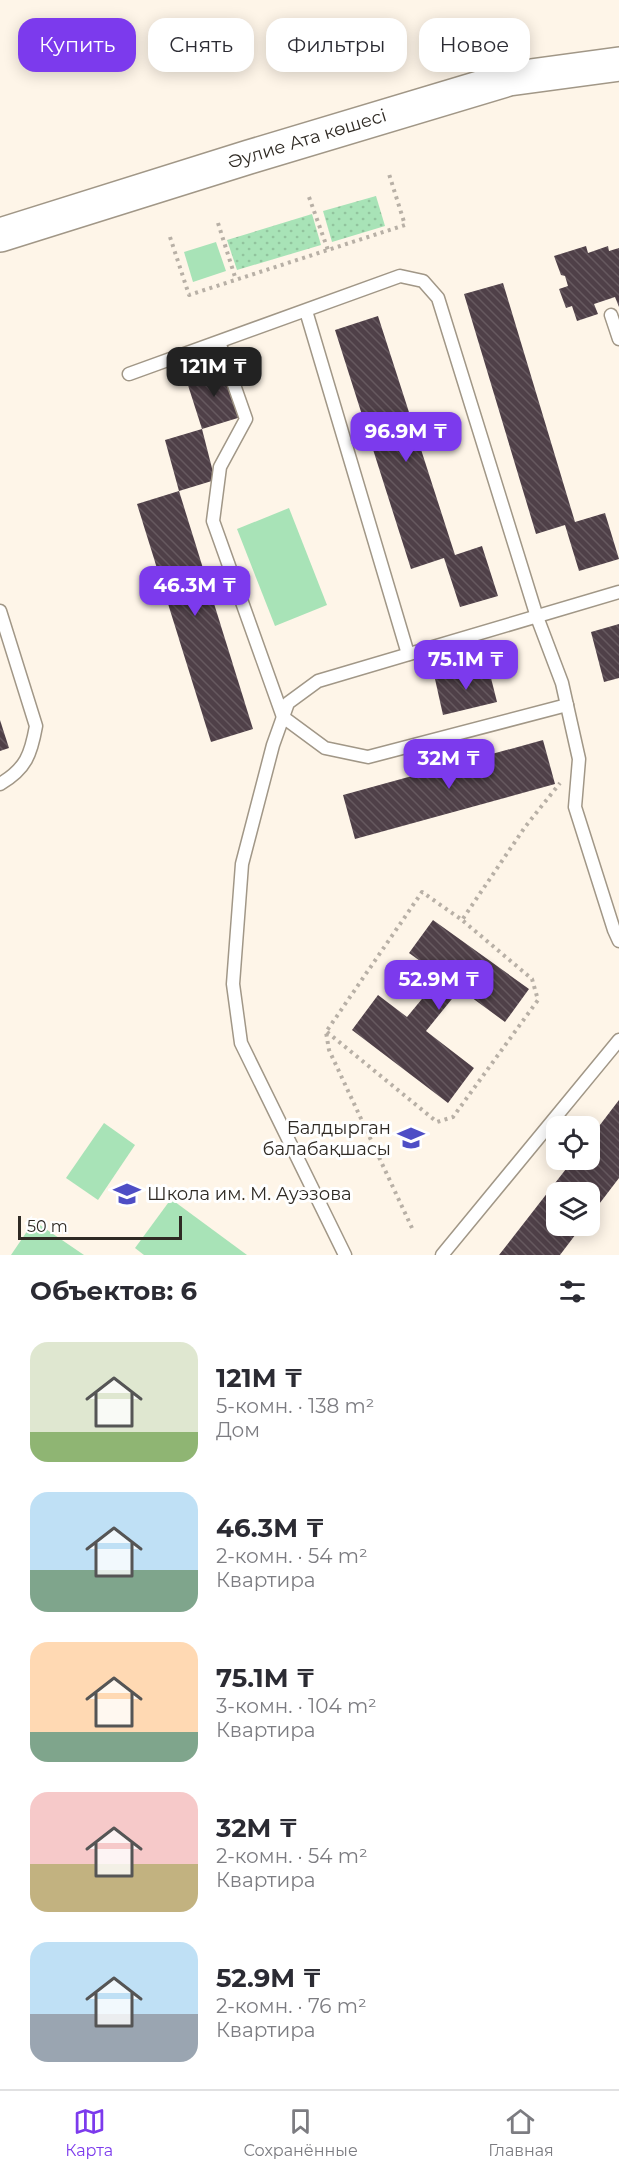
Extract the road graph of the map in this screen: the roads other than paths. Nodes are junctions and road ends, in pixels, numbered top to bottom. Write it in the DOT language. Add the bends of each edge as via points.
graph roads {
  1 [pos="619,64"];
  2 [pos="0,234"];
  3 [pos="306,311"];
  4 [pos="610,315"];
  5 [pos="619,339"];
  6 [pos="219,342"];
  7 [pos="129,374"];
  8 [pos="619,592"];
  9 [pos="0,611"];
  10 [pos="537,617"];
  11 [pos="408,654"];
  12 [pos="567,705"];
  13 [pos="283,717"];
  14 [pos="0,784"];
  15 [pos="619,941"];
  16 [pos="619,1041"];
  17 [pos="345,1255"];
  18 [pos="442,1255"];
  1 -- 2 [label="main road, Әулие Ата көшесі" via="509,79"];
  3 -- 6 [label="lane"];
  3 -- 10 [label="lane" via="400,276 423,281 438,298"];
  3 -- 11 [label="lane"];
  4 -- 5 [label="lane"];
  6 -- 7 [label="lane"];
  6 -- 13 [label="lane" via="246,419 220,467 213,521"];
  8 -- 10 [label="lane"];
  9 -- 14 [label="lane" via="36,726 27,761"];
  10 -- 11 [label="lane"];
  10 -- 12 [label="lane"];
  11 -- 13 [label="lane" via="318,681 288,704"];
  12 -- 13 [label="lane" via="368,757 325,748"];
  12 -- 15 [label="lane" via="579,759 575,807"];
  13 -- 17 [label="lane" via="242,864 233,984 241,1043"];
  16 -- 18 [label="lane"];
}
